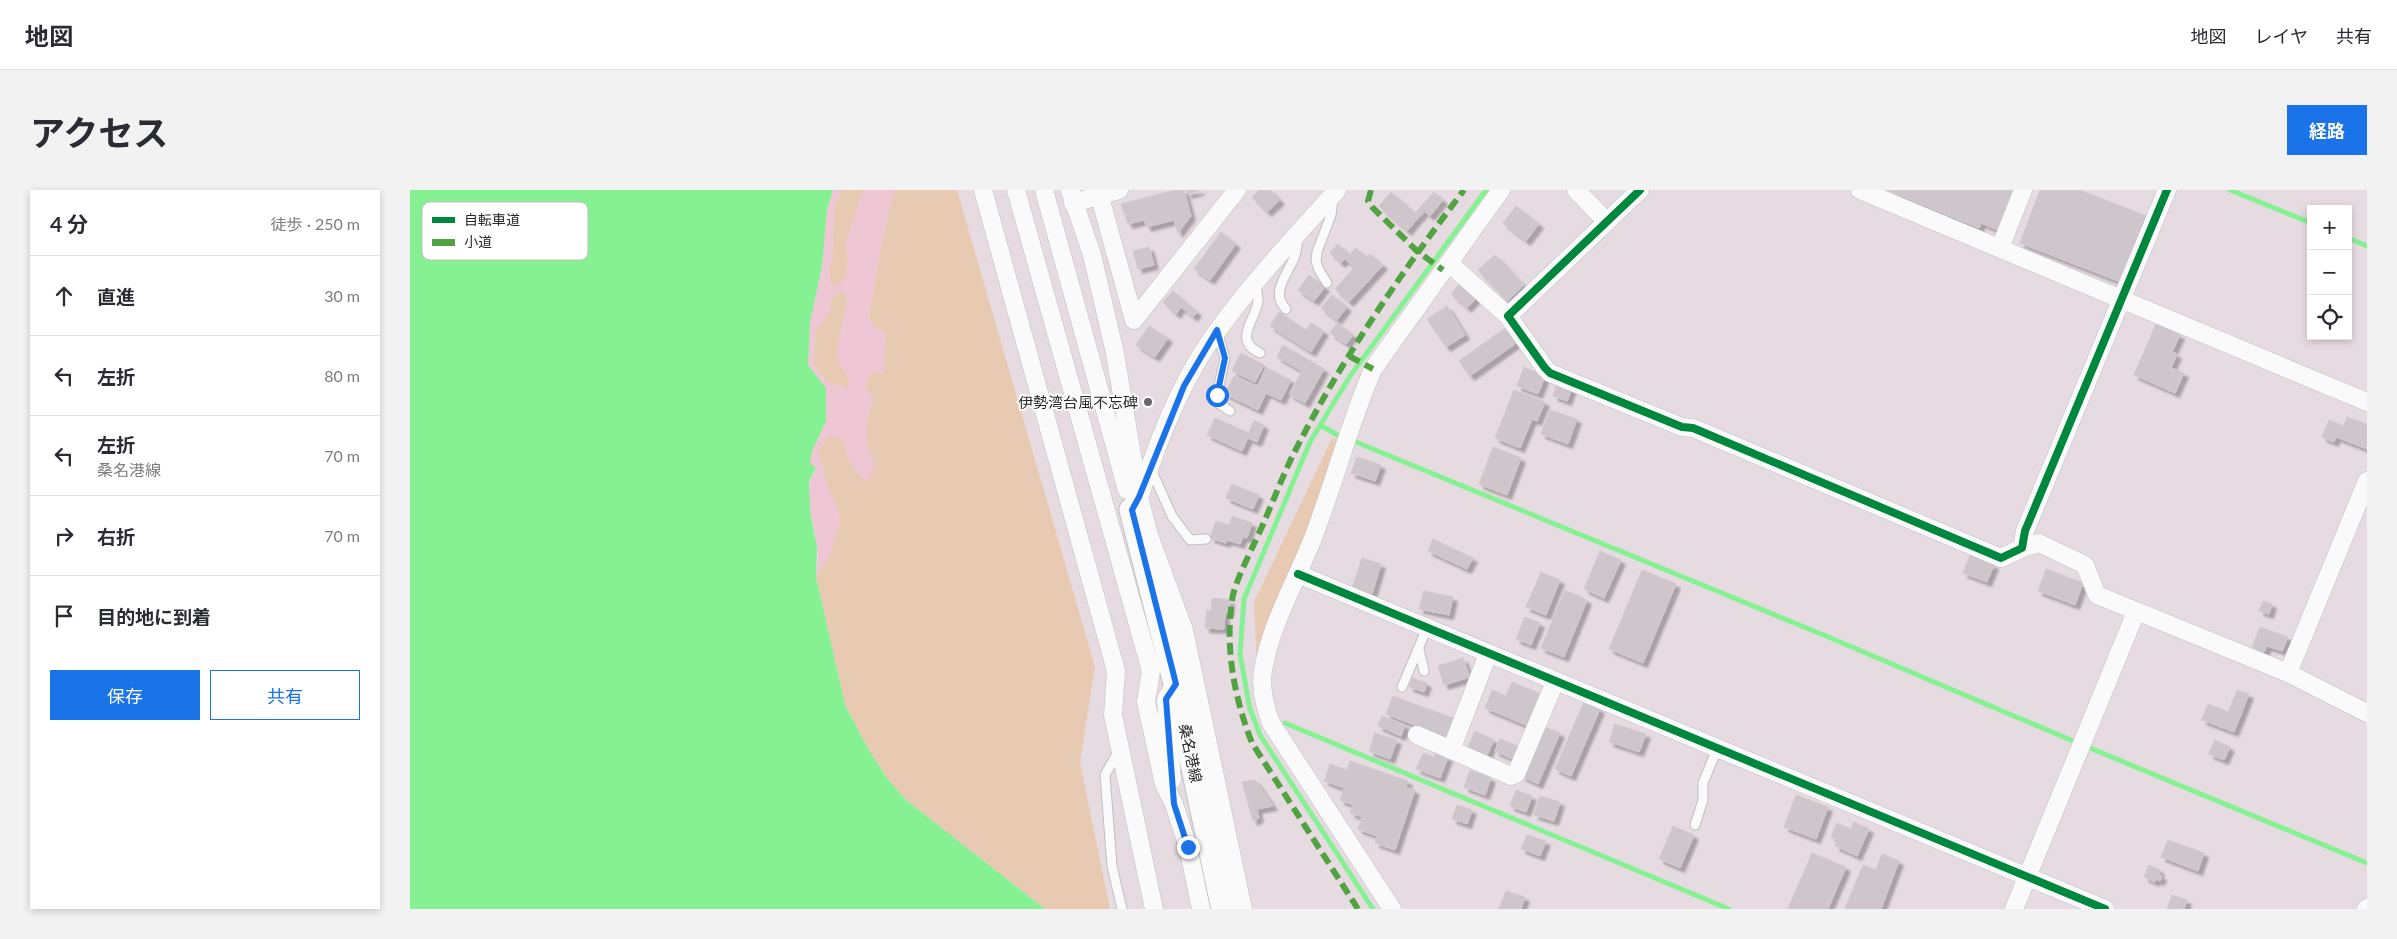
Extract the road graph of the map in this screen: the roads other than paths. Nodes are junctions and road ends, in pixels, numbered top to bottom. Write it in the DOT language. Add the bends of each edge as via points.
graph roads {
  1 [pos="983,190"];
  2 [pos="1016,190"];
  3 [pos="1044,190"];
  4 [pos="1118,190"];
  5 [pos="1237,190"];
  6 [pos="1501,190"];
  7 [pos="1576,190"];
  8 [pos="1640,190"];
  9 [pos="1860,190"];
  10 [pos="2023,190"];
  11 [pos="2167,190"];
  12 [pos="1335,192"];
  13 [pos="1099,193"];
  14 [pos="1072,197"];
  15 [pos="1606,221"];
  16 [pos="1298,233"];
  17 [pos="2000,248"];
  18 [pos="1449,263"];
  19 [pos="1255,283"];
  20 [pos="1327,283"];
  21 [pos="2122,299"];
  22 [pos="1286,309"];
  23 [pos="1508,316"];
  24 [pos="1217,330"];
  25 [pos="1260,353"];
  26 [pos="2367,402"];
  27 [pos="1230,411"];
  28 [pos="1150,467"];
  29 [pos="2367,481"];
  30 [pos="1136,503"];
  31 [pos="1206,539"];
  32 [pos="2022,548"];
  33 [pos="1298,574"];
  34 [pos="2136,612"];
  35 [pos="1427,628"];
  36 [pos="1419,649"];
  37 [pos="1488,654"];
  38 [pos="1424,671"];
  39 [pos="2288,673"];
  40 [pos="1555,682"];
  41 [pos="1176,684"];
  42 [pos="1402,687"];
  43 [pos="2367,713"];
  44 [pos="1417,736"];
  45 [pos="1717,749"];
  46 [pos="1119,750"];
  47 [pos="1451,750"];
  48 [pos="1174,804"];
  49 [pos="1695,825"];
  50 [pos="2027,876"];
  51 [pos="1122,909"];
  52 [pos="1154,909"];
  53 [pos="1201,909"];
  54 [pos="1224,909"];
  55 [pos="1243,909"];
  56 [pos="1392,909"];
  57 [pos="2014,909"];
  58 [pos="2105,909"];
  1 -- 46 [label="street" via="1116,670 1113,715"];
  2 -- 48 [label="street" via="1151,671 1146,702 1164,784"];
  3 -- 30 [label="street"];
  4 -- 13 [label="street"];
  5 -- 13 [label="street" via="1134,320"];
  6 -- 18 [label="street"];
  7 -- 15 [label="street"];
  8 -- 15 [label="street"];
  9 -- 17 [label="street"];
  10 -- 17 [label="street"];
  11 -- 21 [label="street"];
  12 -- 16 [label="street"];
  12 -- 20 [label="lane" via="1331,216 1317,252 1319,270"];
  13 -- 14 [label="street"];
  14 -- 30 [label="street" via="1092,255 1116,353"];
  15 -- 23 [label="street"];
  16 -- 19 [label="street"];
  16 -- 22 [label="lane" via="1295,256 1279,289 1279,299"];
  17 -- 21 [label="street"];
  18 -- 23 [label="street"];
  18 -- 33 [label="street" via="1373,369"];
  19 -- 24 [label="street"];
  19 -- 25 [label="lane" via="1258,301 1246,328 1253,350"];
  21 -- 26 [label="street"];
  21 -- 32 [label="street" via="2025,531"];
  23 -- 32 [label="street" via="1550,372 1682,428 1693,428 2001,558"];
  24 -- 27 [label="lane" via="1225,358 1218,404"];
  24 -- 28 [label="street" via="1184,386"];
  28 -- 30 [label="street"];
  28 -- 31 [label="lane" via="1182,531 1190,540"];
  29 -- 39 [label="street"];
  30 -- 41 [label="main road, 桑名港線"];
  30 -- 55 [label="street" via="1184,630"];
  32 -- 34 [label="street" via="2039,543 2085,565 2097,595"];
  33 -- 35 [label="street"];
  33 -- 56 [label="street" via="1267,649 1262,674 1265,708 1271,723"];
  34 -- 39 [label="street"];
  34 -- 50 [label="street"];
  35 -- 36 [label="lane"];
  35 -- 37 [label="street"];
  36 -- 38 [label="lane"];
  36 -- 42 [label="lane"];
  37 -- 40 [label="street"];
  37 -- 47 [label="street"];
  39 -- 43 [label="street"];
  40 -- 45 [label="street"];
  40 -- 47 [label="street" via="1516,774 1511,776"];
  41 -- 48 [label="street" via="1166,699"];
  41 -- 54 [label="main road, 桑名港線"];
  44 -- 47 [label="street"];
  45 -- 49 [label="lane" via="1703,783 1703,800"];
  45 -- 50 [label="street"];
  46 -- 51 [label="lane" via="1105,775 1112,866"];
  46 -- 52 [label="street"];
  48 -- 53 [label="street" via="1188,847"];
  50 -- 57 [label="street"];
  50 -- 58 [label="street"];
}
